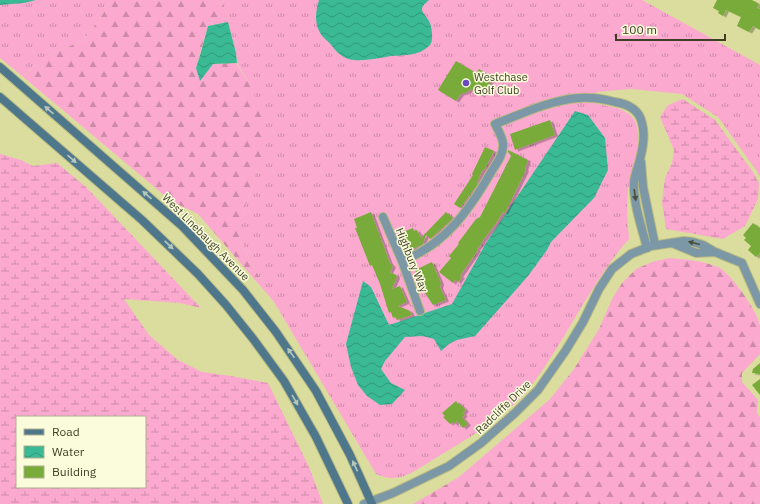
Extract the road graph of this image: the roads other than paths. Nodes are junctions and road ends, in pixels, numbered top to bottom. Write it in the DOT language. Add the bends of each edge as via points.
graph roads {
  1 [pos="0,67"];
  2 [pos="0,97"];
  3 [pos="641,158"];
  4 [pos="383,217"];
  5 [pos="656,245"];
  6 [pos="647,248"];
  7 [pos="402,261"];
  8 [pos="760,304"];
  9 [pos="420,311"];
  10 [pos="369,503"];
  11 [pos="348,504"];
  10 -- 1 [label="main road, West Linebaugh Avenue, one-way" via="347,449 316,391 281,338 243,290 182,226"];
  2 -- 11 [label="main road, one-way" via="142,220 226,305 284,381 316,437"];
  3 -- 5 [label="street" via="643,187"];
  3 -- 6 [label="street, one-way" via="634,180 634,193"];
  3 -- 7 [label="street" via="642,124 637,112 625,104 580,98 557,101 495,124 504,142 503,152 477,196 453,227 436,242 417,255"];
  4 -- 7 [label="street, Highbury Way"];
  5 -- 6 [label="street, Radcliffe Drive"];
  5 -- 8 [label="street, Radcliffe Drive" via="672,243 696,253 715,252 742,263"];
  6 -- 10 [label="street, Radcliffe Drive" via="631,254 612,269 566,350 538,390 515,413 482,443 449,466"];
  7 -- 9 [label="street, Highbury Way"];
}
